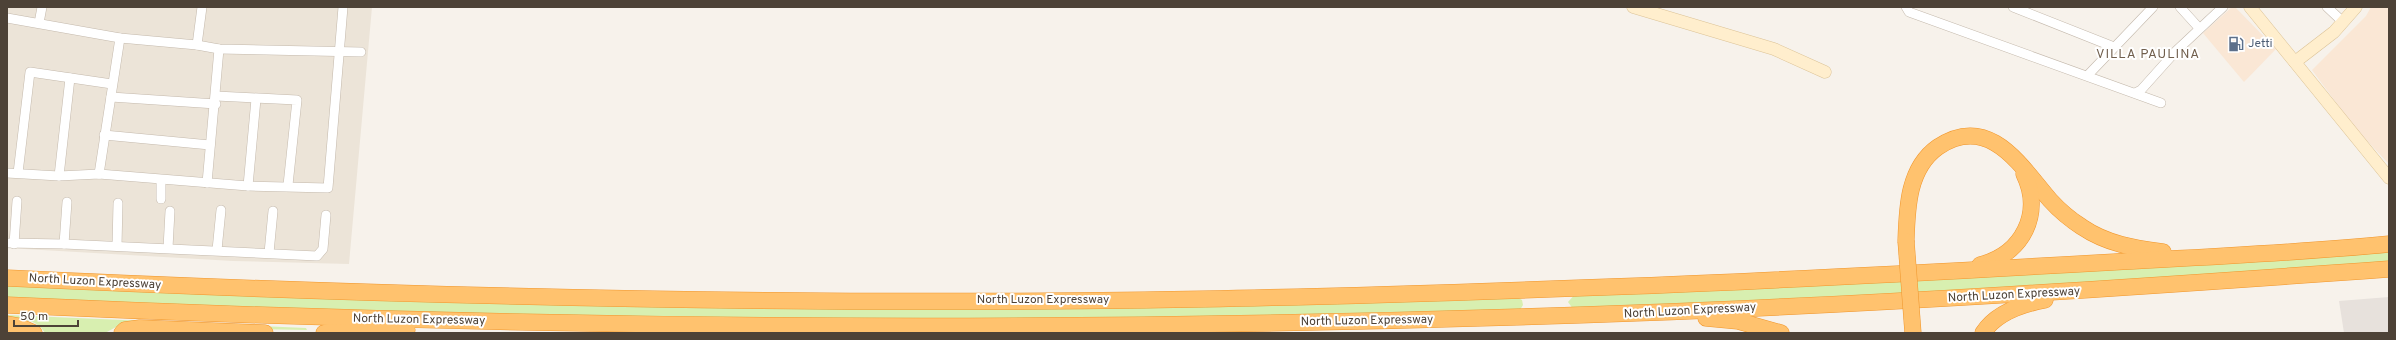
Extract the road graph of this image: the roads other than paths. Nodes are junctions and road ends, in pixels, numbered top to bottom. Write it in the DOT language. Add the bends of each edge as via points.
graph roads {
  1 [pos="42,7"];
  2 [pos="202,7"];
  3 [pos="344,7"];
  4 [pos="1633,7"];
  5 [pos="1906,7"];
  6 [pos="2014,7"];
  7 [pos="2153,7"];
  8 [pos="2180,7"];
  9 [pos="2223,7"];
  10 [pos="2250,7"];
  11 [pos="2327,7"];
  12 [pos="2356,7"];
  13 [pos="7,18"];
  14 [pos="2343,22"];
  15 [pos="39,23"];
  16 [pos="2199,28"];
  17 [pos="120,38"];
  18 [pos="197,45"];
  19 [pos="2114,48"];
  20 [pos="219,49"];
  21 [pos="339,51"];
  22 [pos="361,52"];
  23 [pos="2295,62"];
  24 [pos="1825,72"];
  25 [pos="2088,75"];
  26 [pos="70,78"];
  27 [pos="112,84"];
  28 [pos="2135,93"];
  29 [pos="111,98"];
  30 [pos="256,99"];
  31 [pos="216,100"];
  32 [pos="2161,103"];
  33 [pos="104,135"];
  34 [pos="210,145"];
  35 [pos="2016,157"];
  36 [pos="7,173"];
  37 [pos="18,173"];
  38 [pos="99,174"];
  39 [pos="58,176"];
  40 [pos="2389,178"];
  41 [pos="161,180"];
  42 [pos="207,183"];
  43 [pos="288,185"];
  44 [pos="248,186"];
  45 [pos="161,200"];
  46 [pos="17,201"];
  47 [pos="67,202"];
  48 [pos="118,203"];
  49 [pos="221,210"];
  50 [pos="170,211"];
  51 [pos="274,211"];
  52 [pos="326,215"];
  53 [pos="10,244"];
  54 [pos="64,244"];
  55 [pos="2389,244"];
  56 [pos="116,246"];
  57 [pos="168,248"];
  58 [pos="217,250"];
  59 [pos="269,253"];
  60 [pos="2202,257"];
  61 [pos="2389,269"];
  62 [pos="1933,273"];
  63 [pos="7,278"];
  64 [pos="2085,291"];
  65 [pos="7,305"];
  66 [pos="1645,313"];
  67 [pos="451,321"];
  68 [pos="7,324"];
  69 [pos="34,333"];
  70 [pos="122,333"];
  71 [pos="265,333"];
  72 [pos="324,333"];
  73 [pos="1781,333"];
  74 [pos="1913,333"];
  75 [pos="1983,333"];
  1 -- 15 [label="street"];
  2 -- 18 [label="street"];
  3 -- 21 [label="street"];
  4 -- 24 [label="main road" via="1774,50"];
  5 -- 25 [label="street" via="1909,12"];
  6 -- 19 [label="street"];
  7 -- 19 [label="street"];
  8 -- 16 [label="street"];
  9 -- 16 [label="street"];
  10 -- 23 [label="main road"];
  11 -- 14 [label="street"];
  12 -- 14 [label="main road"];
  13 -- 15 [label="street"];
  14 -- 23 [label="main road"];
  15 -- 17 [label="street"];
  16 -- 28 [label="street" via="2141,90"];
  17 -- 18 [label="street"];
  17 -- 27 [label="street"];
  18 -- 20 [label="street"];
  19 -- 25 [label="street"];
  20 -- 21 [label="street"];
  20 -- 31 [label="street"];
  21 -- 22 [label="street"];
  21 -- 43 [label="street" via="328,188"];
  23 -- 40 [label="main road"];
  25 -- 28 [label="street"];
  26 -- 27 [label="street"];
  26 -- 37 [label="street" via="30,72"];
  26 -- 39 [label="street"];
  27 -- 29 [label="street"];
  28 -- 32 [label="street"];
  29 -- 31 [label="street"];
  29 -- 33 [label="street"];
  30 -- 31 [label="street"];
  30 -- 43 [label="street" via="297,100"];
  30 -- 44 [label="street"];
  31 -- 34 [label="street"];
  33 -- 34 [label="street"];
  33 -- 38 [label="street"];
  34 -- 42 [label="street"];
  35 -- 60 [label="highway" via="2051,201 2069,218 2094,235 2137,248"];
  35 -- 62 [label="highway" via="2031,187 2032,195 2030,219 2021,239 2015,247 1998,259 1976,266"];
  35 -- 74 [label="highway, bridge" via="1997,144 1975,138 1954,140 1927,157 1914,178 1909,201 1906,241"];
  36 -- 37 [label="street"];
  37 -- 39 [label="street"];
  38 -- 39 [label="street"];
  38 -- 41 [label="street"];
  41 -- 42 [label="street"];
  41 -- 45 [label="street"];
  42 -- 44 [label="street"];
  43 -- 44 [label="street"];
  46 -- 53 [label="street"];
  47 -- 54 [label="street"];
  48 -- 56 [label="street"];
  49 -- 58 [label="street"];
  50 -- 57 [label="street"];
  51 -- 59 [label="street"];
  52 -- 59 [label="street" via="321,254 317,256"];
  53 -- 54 [label="street"];
  54 -- 56 [label="street"];
  55 -- 60 [label="highway, North Luzon Expressway"];
  56 -- 57 [label="street"];
  57 -- 58 [label="street"];
  58 -- 59 [label="street"];
  60 -- 62 [label="highway, North Luzon Expressway"];
  61 -- 64 [label="highway, North Luzon Expressway"];
  62 -- 63 [label="highway, North Luzon Expressway" via="1395,294 1144,300 930,301 305,292"];
  64 -- 66 [label="highway, North Luzon Expressway"];
  64 -- 75 [label="highway" via="2022,306 2001,316"];
  65 -- 67 [label="highway, North Luzon Expressway" via="303,318"];
  66 -- 67 [label="highway, North Luzon Expressway" via="1148,326 754,327"];
  66 -- 73 [label="highway" via="1738,322"];
  67 -- 72 [label="highway" via="415,330"];
  68 -- 69 [label="highway"];
  70 -- 71 [label="highway" via="140,328"];
}
